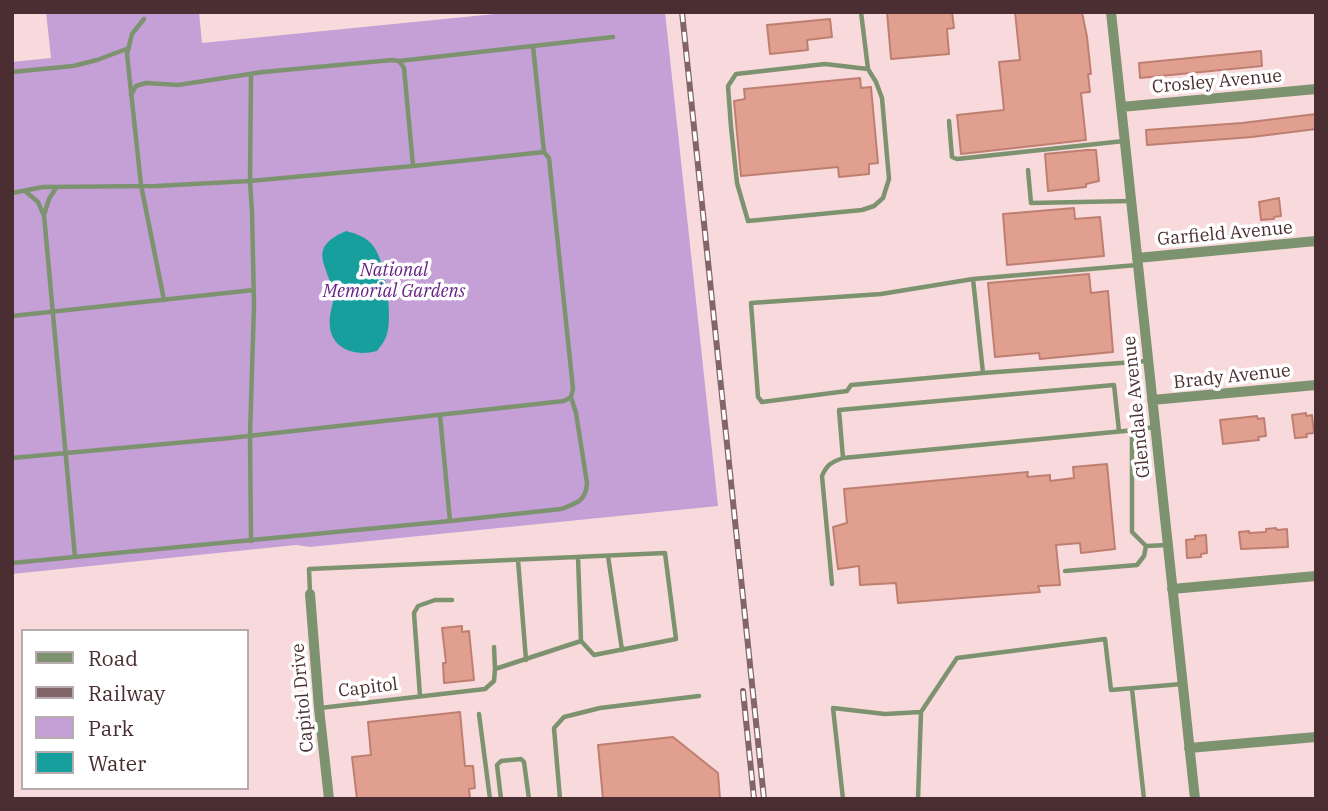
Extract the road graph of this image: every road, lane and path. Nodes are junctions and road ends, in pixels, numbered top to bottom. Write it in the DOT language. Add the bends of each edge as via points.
graph roads {
  1 [pos="861,12"];
  2 [pos="1111,12"];
  3 [pos="144,19"];
  4 [pos="613,37"];
  5 [pos="533,46"];
  6 [pos="129,48"];
  7 [pos="400,61"];
  8 [pos="868,68"];
  9 [pos="12,72"];
  10 [pos="251,74"];
  11 [pos="1316,89"];
  12 [pos="131,95"];
  13 [pos="1121,107"];
  14 [pos="949,121"];
  15 [pos="1125,141"];
  16 [pos="544,152"];
  17 [pos="412,166"];
  18 [pos="1028,170"];
  19 [pos="250,181"];
  20 [pos="141,185"];
  21 [pos="56,187"];
  22 [pos="25,191"];
  23 [pos="12,193"];
  24 [pos="1131,201"];
  25 [pos="44,215"];
  26 [pos="1316,241"];
  27 [pos="1138,261"];
  28 [pos="973,279"];
  29 [pos="254,290"];
  30 [pos="164,300"];
  31 [pos="52,312"];
  32 [pos="12,316"];
  33 [pos="1148,361"];
  34 [pos="983,373"];
  35 [pos="1316,384"];
  36 [pos="571,397"];
  37 [pos="1152,400"];
  38 [pos="440,415"];
  39 [pos="1155,427"];
  40 [pos="1135,430"];
  41 [pos="1119,431"];
  42 [pos="250,435"];
  43 [pos="66,453"];
  44 [pos="12,458"];
  45 [pos="843,458"];
  46 [pos="450,521"];
  47 [pos="251,541"];
  48 [pos="1167,545"];
  49 [pos="1146,546"];
  50 [pos="608,556"];
  51 [pos="578,557"];
  52 [pos="75,558"];
  53 [pos="517,560"];
  54 [pos="12,563"];
  55 [pos="1065,571"];
  56 [pos="1316,576"];
  57 [pos="832,584"];
  58 [pos="1172,589"];
  59 [pos="310,594"];
  60 [pos="452,600"];
  61 [pos="581,641"];
  62 [pos="494,647"];
  63 [pos="622,650"];
  64 [pos="526,660"];
  65 [pos="495,669"];
  66 [pos="1182,684"];
  67 [pos="1132,688"];
  68 [pos="420,696"];
  69 [pos="699,696"];
  70 [pos="319,709"];
  71 [pos="921,712"];
  72 [pos="480,714"];
  73 [pos="1316,737"];
  74 [pos="1189,748"];
  75 [pos="329,799"];
  76 [pos="490,799"];
  77 [pos="501,799"];
  78 [pos="529,799"];
  79 [pos="560,799"];
  80 [pos="843,799"];
  81 [pos="918,799"];
  82 [pos="1144,799"];
  83 [pos="1195,799"];
  1 -- 8 [label="lane"];
  2 -- 13 [label="street, Glendale Avenue"];
  3 -- 6 [label="lane" via="132,34"];
  4 -- 5 [label="lane"];
  5 -- 7 [label="lane"];
  5 -- 16 [label="lane"];
  6 -- 9 [label="lane" via="73,66"];
  6 -- 12 [label="lane"];
  7 -- 10 [label="lane"];
  7 -- 17 [label="lane"];
  8 -- 8 [label="lane" via="882,98 889,179 883,198 862,210 748,221 737,184 730,127 728,86 736,75 825,64"];
  10 -- 12 [label="lane" via="178,85 146,83 136,86"];
  10 -- 19 [label="lane"];
  11 -- 13 [label="street, Crosley Avenue"];
  12 -- 20 [label="lane"];
  13 -- 15 [label="street, Glendale Avenue"];
  14 -- 15 [label="lane" via="952,157 957,159"];
  15 -- 24 [label="street, Glendale Avenue"];
  16 -- 17 [label="lane"];
  16 -- 36 [label="lane" via="549,158"];
  17 -- 19 [label="lane"];
  18 -- 24 [label="lane" via="1031,203"];
  19 -- 20 [label="lane"];
  19 -- 29 [label="lane"];
  20 -- 21 [label="lane"];
  20 -- 30 [label="lane"];
  21 -- 22 [label="lane"];
  21 -- 25 [label="lane"];
  22 -- 23 [label="lane"];
  22 -- 25 [label="lane"];
  24 -- 27 [label="street, Glendale Avenue"];
  25 -- 31 [label="lane"];
  26 -- 27 [label="street, Garfield Avenue"];
  27 -- 28 [label="lane"];
  27 -- 33 [label="street, Glendale Avenue"];
  28 -- 34 [label="lane"];
  28 -- 34 [label="lane" via="881,294 751,303 758,397 762,402 847,391 851,385"];
  29 -- 30 [label="lane"];
  29 -- 42 [label="lane"];
  30 -- 31 [label="lane"];
  31 -- 32 [label="lane"];
  31 -- 43 [label="lane"];
  33 -- 34 [label="lane"];
  33 -- 37 [label="street, Glendale Avenue"];
  35 -- 37 [label="street, Brady Avenue"];
  36 -- 38 [label="lane"];
  36 -- 46 [label="lane" via="587,482 586,493 577,503 561,509"];
  37 -- 39 [label="street, Glendale Avenue"];
  38 -- 42 [label="lane"];
  38 -- 46 [label="lane"];
  39 -- 40 [label="lane"];
  39 -- 48 [label="street, Glendale Avenue"];
  40 -- 41 [label="lane"];
  40 -- 49 [label="lane" via="1132,532"];
  41 -- 45 [label="lane"];
  41 -- 45 [label="lane" via="1114,385 839,410"];
  42 -- 43 [label="lane"];
  42 -- 47 [label="lane"];
  43 -- 44 [label="lane"];
  43 -- 52 [label="lane"];
  45 -- 57 [label="lane" via="831,462 822,476"];
  46 -- 47 [label="lane"];
  47 -- 52 [label="lane"];
  48 -- 49 [label="lane"];
  48 -- 58 [label="street, Glendale Avenue"];
  49 -- 55 [label="lane" via="1137,565"];
  50 -- 51 [label="lane"];
  50 -- 63 [label="lane"];
  50 -- 63 [label="lane" via="665,554 676,639"];
  51 -- 53 [label="lane"];
  51 -- 61 [label="lane"];
  52 -- 54 [label="lane"];
  53 -- 59 [label="lane" via="309,569"];
  53 -- 64 [label="lane"];
  56 -- 58 [label="street"];
  58 -- 66 [label="street, Glendale Avenue"];
  59 -- 70 [label="street, Capitol Drive"];
  60 -- 68 [label="lane" via="435,600 418,606 414,613"];
  61 -- 63 [label="lane" via="594,654"];
  61 -- 64 [label="lane"];
  62 -- 65 [label="lane"];
  64 -- 65 [label="lane"];
  65 -- 68 [label="lane, Capitol" via="494,681 485,689"];
  66 -- 67 [label="lane"];
  66 -- 74 [label="street, Glendale Avenue"];
  67 -- 71 [label="lane" via="1111,690 1105,639 957,658"];
  67 -- 82 [label="lane"];
  68 -- 70 [label="lane, Capitol"];
  69 -- 79 [label="lane" via="564,717 554,728"];
  70 -- 75 [label="street, Capitol Drive"];
  71 -- 80 [label="lane" via="885,714 833,708"];
  71 -- 81 [label="lane"];
  72 -- 76 [label="lane"];
  73 -- 74 [label="street"];
  74 -- 83 [label="street, Glendale Avenue"];
  77 -- 78 [label="lane" via="497,765 521,759"];
}
